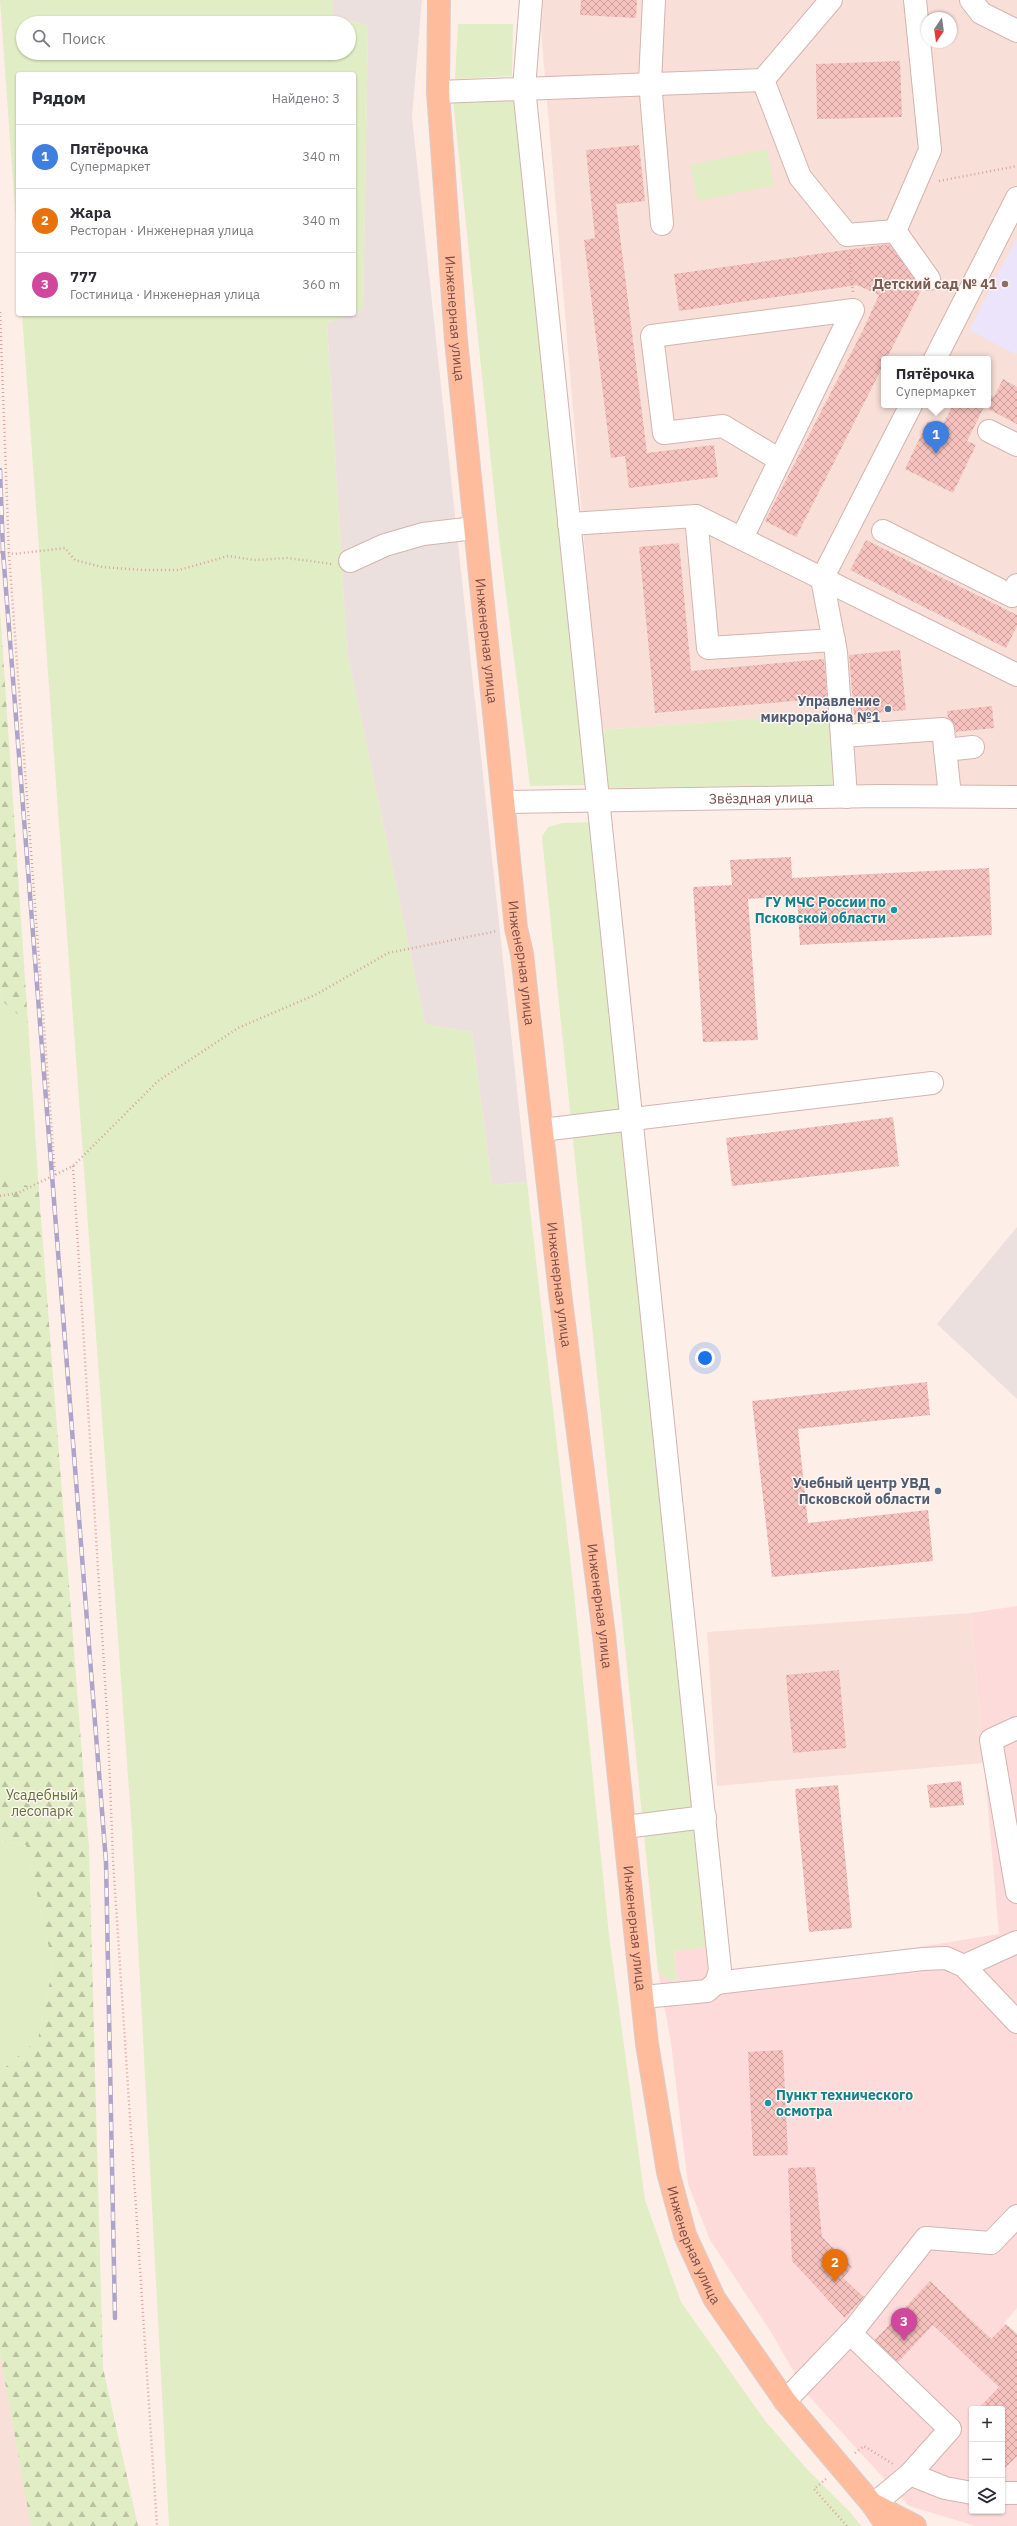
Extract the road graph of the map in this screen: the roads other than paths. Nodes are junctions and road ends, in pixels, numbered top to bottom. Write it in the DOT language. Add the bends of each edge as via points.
graph roads {
  1 [pos="439,0"];
  2 [pos="531,0"];
  3 [pos="654,0"];
  4 [pos="831,0"];
  5 [pos="915,0"];
  6 [pos="972,0"];
  7 [pos="1017,31"];
  8 [pos="763,80"];
  9 [pos="650,82"];
  10 [pos="524,88"];
  11 [pos="438,92"];
  12 [pos="1017,198"];
  13 [pos="662,224"];
  14 [pos="895,231"];
  15 [pos="929,279"];
  16 [pos="937,356"];
  17 [pos="909,408"];
  18 [pos="989,431"];
  19 [pos="1017,445"];
  20 [pos="780,460"];
  21 [pos="696,516"];
  22 [pos="569,524"];
  23 [pos="475,528"];
  24 [pos="883,531"];
  25 [pos="742,538"];
  26 [pos="350,561"];
  27 [pos="822,578"];
  28 [pos="1017,585"];
  29 [pos="834,640"];
  30 [pos="1017,676"];
  31 [pos="842,736"];
  32 [pos="973,747"];
  33 [pos="945,750"];
  34 [pos="950,796"];
  35 [pos="846,797"];
  36 [pos="1017,797"];
  37 [pos="597,800"];
  38 [pos="504,802"];
  39 [pos="932,1083"];
  40 [pos="631,1120"];
  41 [pos="542,1130"];
  42 [pos="1017,1728"];
  43 [pos="705,1817"];
  44 [pos="625,1827"];
  45 [pos="1017,1892"];
  46 [pos="1017,1942"];
  47 [pos="964,1966"];
  48 [pos="716,1983"];
  49 [pos="643,1996"];
  50 [pos="1017,2022"];
  51 [pos="1017,2216"];
  52 [pos="850,2333"];
  53 [pos="785,2401"];
  54 [pos="910,2474"];
  55 [pos="969,2492"];
  56 [pos="1005,2493"];
  57 [pos="1017,2493"];
  58 [pos="873,2505"];
  59 [pos="887,2526"];
  60 [pos="915,2526"];
  1 -- 11 [label="main road, Инженерная улица"];
  2 -- 10 [label="street"];
  3 -- 9 [label="street"];
  4 -- 8 [label="street"];
  5 -- 14 [label="street" via="930,150"];
  6 -- 7 [label="street" via="981,13"];
  8 -- 9 [label="street"];
  8 -- 14 [label="street" via="800,177 847,235"];
  9 -- 10 [label="street"];
  9 -- 13 [label="street"];
  10 -- 11 [label="street"];
  10 -- 22 [label="street"];
  11 -- 23 [label="main road, Инженерная улица" via="456,340"];
  12 -- 16 [label="street"];
  14 -- 15 [label="street"];
  17 -- 27 [label="street"];
  18 -- 19 [label="street"];
  20 -- 20 [label="street" via="853,310 652,336 664,434 723,426"];
  20 -- 25 [label="street"];
  21 -- 22 [label="street"];
  21 -- 25 [label="street"];
  21 -- 29 [label="street" via="708,648"];
  22 -- 37 [label="street"];
  23 -- 26 [label="street" via="423,534 385,545"];
  23 -- 38 [label="main road, Инженерная улица"];
  24 -- 28 [label="street" via="1012,596"];
  25 -- 27 [label="street"];
  27 -- 29 [label="street"];
  27 -- 30 [label="street"];
  29 -- 31 [label="street"];
  31 -- 33 [label="street" via="943,729"];
  31 -- 35 [label="street"];
  32 -- 33 [label="street"];
  33 -- 34 [label="street"];
  34 -- 35 [label="street, Звёздная улица"];
  34 -- 36 [label="street, Звёздная улица"];
  35 -- 37 [label="street, Звёздная улица"];
  37 -- 38 [label="street, Звёздная улица"];
  37 -- 40 [label="street"];
  38 -- 41 [label="main road, Инженерная улица" via="516,928 522,954"];
  39 -- 40 [label="street"];
  40 -- 41 [label="street"];
  40 -- 43 [label="street"];
  41 -- 44 [label="main road, Инженерная улица"];
  42 -- 45 [label="street" via="991,1740"];
  43 -- 44 [label="street"];
  43 -- 48 [label="street" via="720,1970"];
  44 -- 49 [label="main road, Инженерная улица"];
  46 -- 47 [label="street"];
  47 -- 48 [label="street" via="946,1958 923,1959"];
  47 -- 50 [label="street"];
  48 -- 49 [label="street" via="707,1991"];
  49 -- 53 [label="main road, Инженерная улица" via="647,2044 668,2172 685,2235 714,2298"];
  51 -- 52 [label="street" via="991,2243 926,2238"];
  52 -- 53 [label="street"];
  52 -- 54 [label="street" via="950,2429"];
  53 -- 58 [label="main road, Инженерная улица"];
  54 -- 55 [label="street" via="945,2488"];
  54 -- 58 [label="street"];
  56 -- 57 [label="street"];
  58 -- 59 [label="main road, Инженерная улица"];
  58 -- 60 [label="main road, Инженерная улица"];
}
